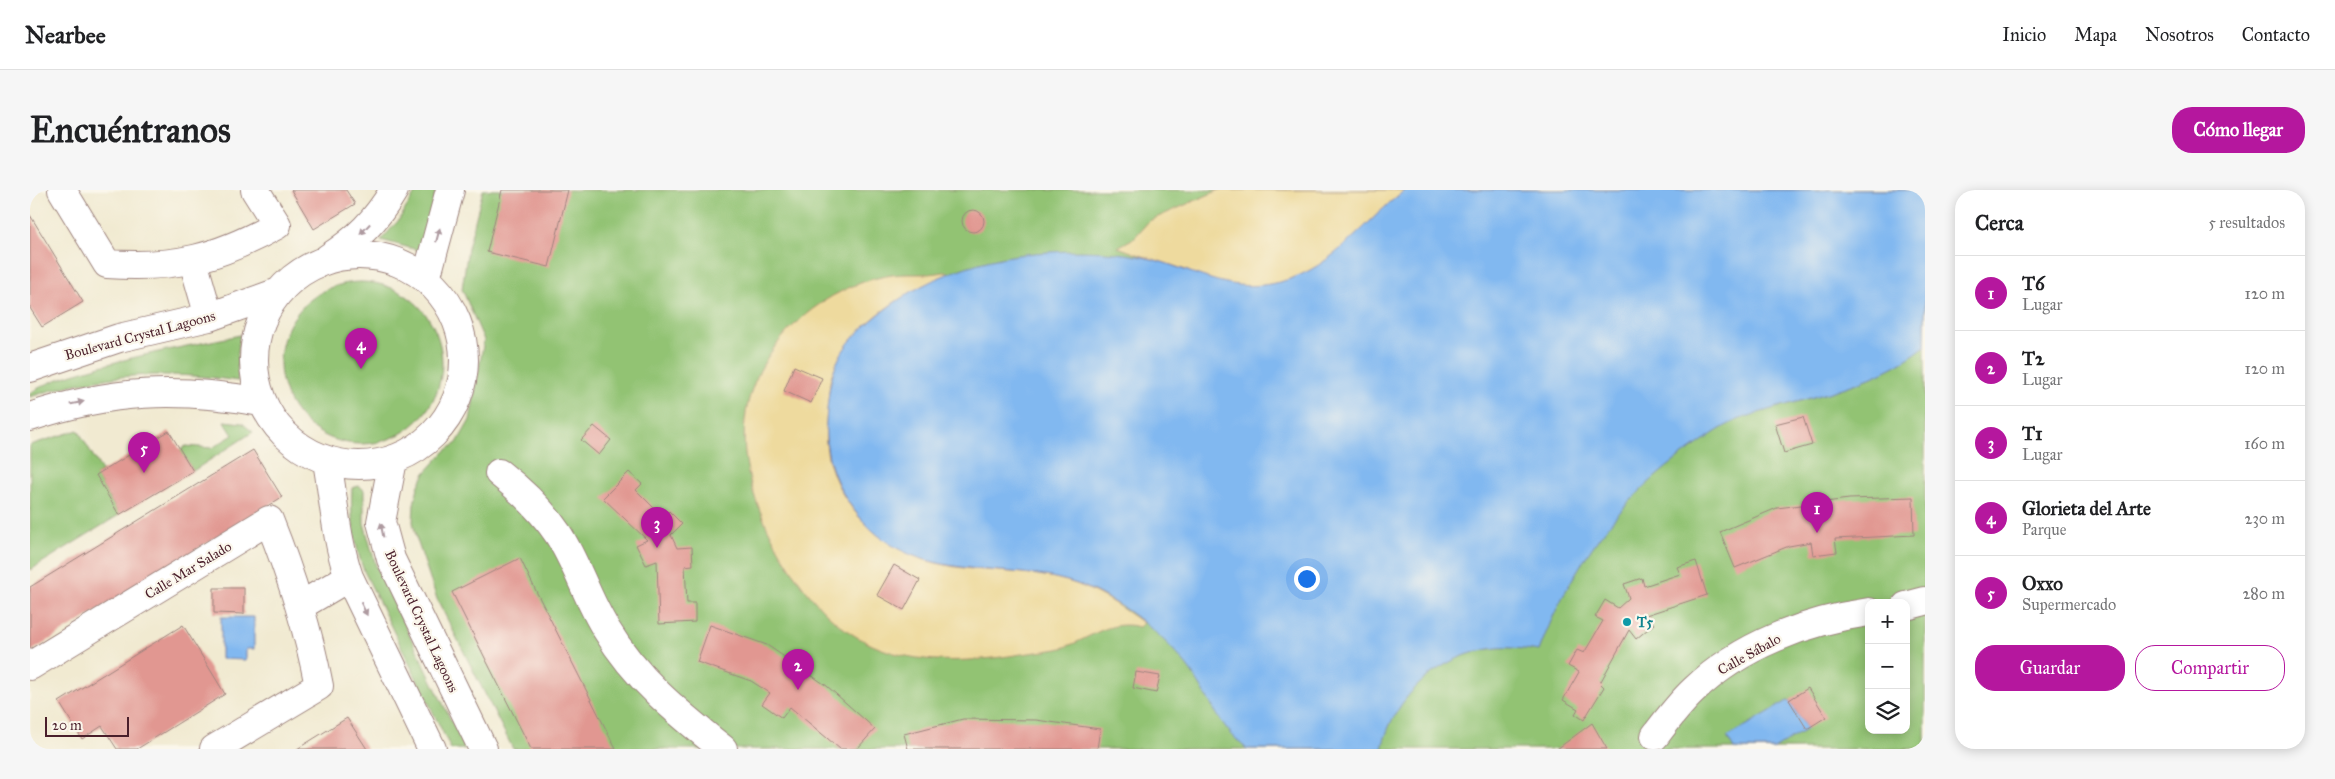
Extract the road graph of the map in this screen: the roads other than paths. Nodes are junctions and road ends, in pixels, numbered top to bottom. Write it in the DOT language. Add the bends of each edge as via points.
graph roads {
  1 [pos="62,190"];
  2 [pos="255,190"];
  3 [pos="394,190"];
  4 [pos="450,190"];
  5 [pos="193,261"];
  6 [pos="325,261"];
  7 [pos="426,279"];
  8 [pos="279,292"];
  9 [pos="209,317"];
  10 [pos="30,368"];
  11 [pos="261,402"];
  12 [pos="30,417"];
  13 [pos="393,460"];
  14 [pos="327,461"];
  15 [pos="499,474"];
  16 [pos="349,577"];
  17 [pos="1925,602"];
  18 [pos="1910,605"];
  19 [pos="300,606"];
  20 [pos="1865,613"];
  21 [pos="30,666"];
  22 [pos="1654,736"];
  23 [pos="214,749"];
  24 [pos="432,749"];
  25 [pos="483,749"];
  26 [pos="723,749"];
  1 -- 5 [label="street" via="107,264 137,266"];
  2 -- 5 [label="street" via="277,225 225,251"];
  3 -- 6 [label="street, one-way" via="372,223 354,241"];
  7 -- 4 [label="street, one-way"];
  5 -- 9 [label="street"];
  6 -- 7 [label="street" via="345,256 388,259"];
  6 -- 8 [label="street" via="300,273"];
  7 -- 13 [label="street" via="445,300 458,324 464,351 462,379 454,406 438,429 418,447"];
  8 -- 9 [label="street, Boulevard Crystal Lagoons"];
  8 -- 11 [label="street" via="259,326 253,364"];
  9 -- 10 [label="street, Boulevard Crystal Lagoons" via="119,338"];
  12 -- 11 [label="street, one-way" via="100,398 163,392 196,392"];
  11 -- 14 [label="street" via="287,438 306,452"];
  13 -- 14 [label="street" via="360,466"];
  25 -- 13 [label="street, Boulevard Crystal Lagoons, one-way" via="384,541 381,522 384,493"];
  14 -- 16 [label="street" via="335,527"];
  15 -- 26 [label="street" via="522,491 558,534 605,628 626,659 650,687"];
  16 -- 19 [label="street"];
  16 -- 24 [label="street, one-way"];
  17 -- 18 [label="street"];
  19 -- 21 [label="street, Calle Mar Salado" via="269,520"];
  19 -- 23 [label="street, Calle Mar Salado" via="319,686"];
  20 -- 22 [label="street, Calle Sábalo" via="1817,622 1745,653 1694,689"];
}
